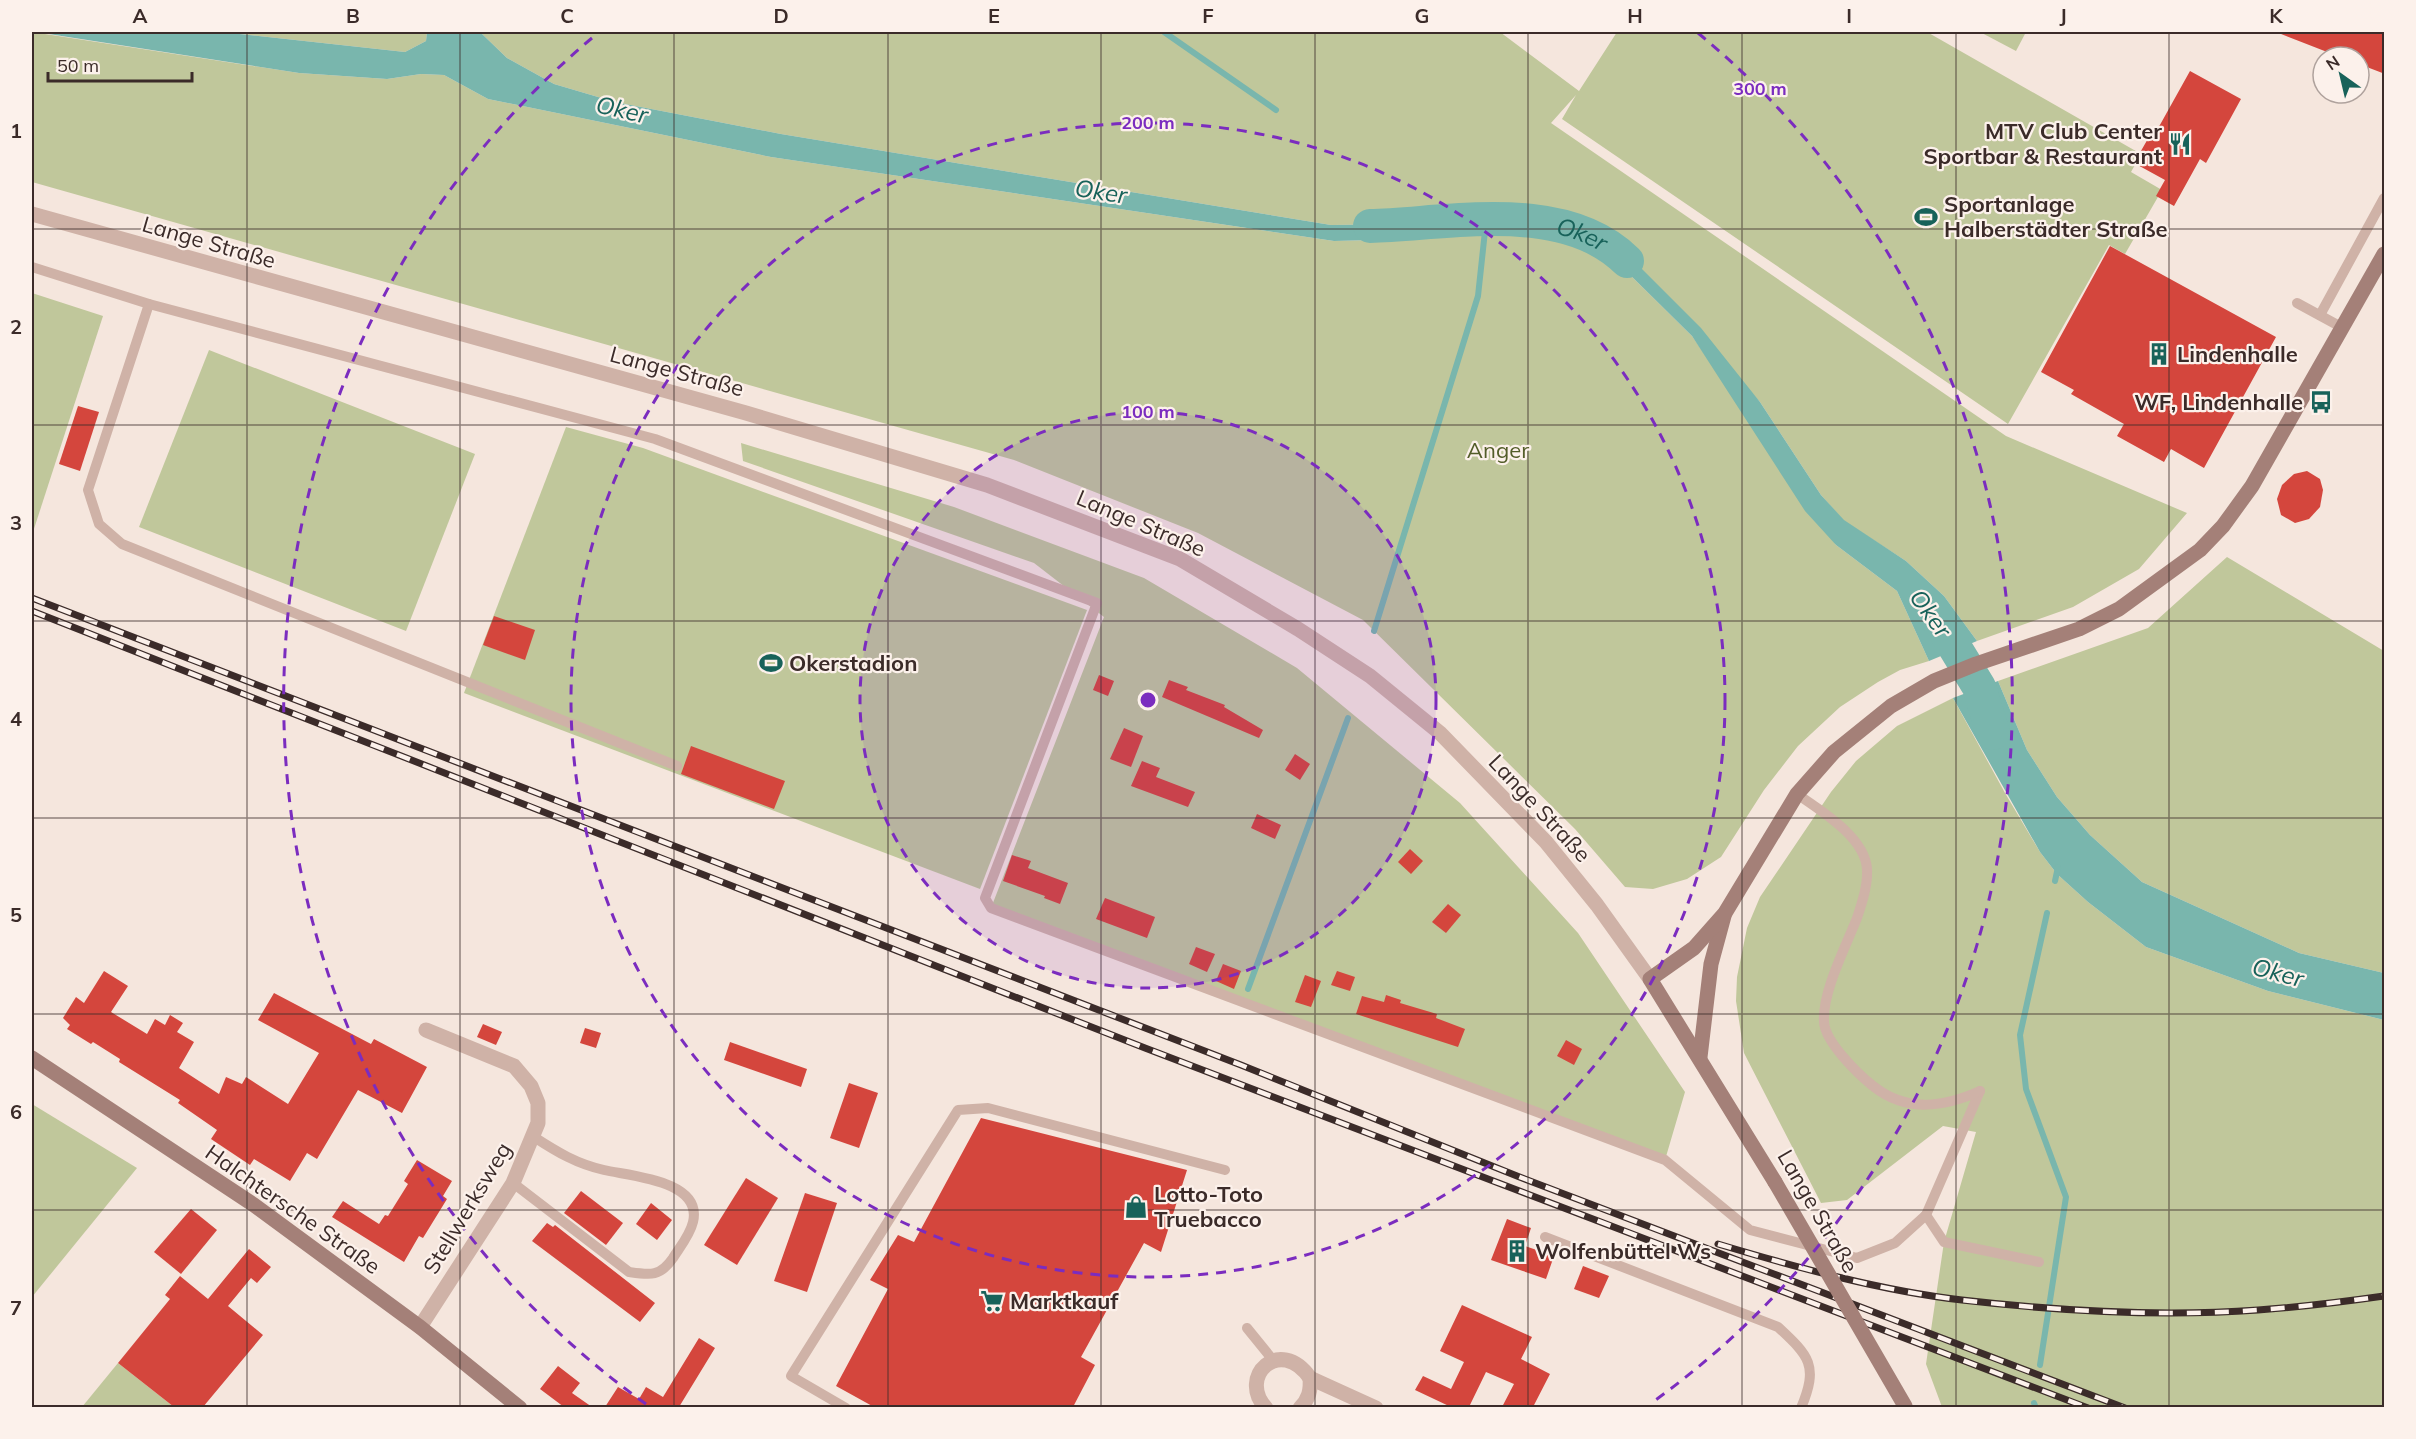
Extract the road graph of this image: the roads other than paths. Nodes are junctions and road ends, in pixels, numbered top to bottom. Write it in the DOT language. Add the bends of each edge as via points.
graph roads {
  1 [pos="2385,198"];
  2 [pos="32,214"];
  3 [pos="2385,254"];
  4 [pos="32,267"];
  5 [pos="2297,303"];
  6 [pos="149,304"];
  7 [pos="2320,315"];
  8 [pos="2343,328"];
  9 [pos="677,766"];
  10 [pos="1797,794"];
  11 [pos="1725,913"];
  12 [pos="1650,979"];
  13 [pos="426,1030"];
  14 [pos="1700,1057"];
  15 [pos="32,1058"];
  16 [pos="534,1137"];
  17 [pos="1225,1170"];
  18 [pos="513,1183"];
  19 [pos="1926,1215"];
  20 [pos="1545,1237"];
  21 [pos="2039,1262"];
  22 [pos="420,1327"];
  23 [pos="1247,1328"];
  24 [pos="1273,1360"];
  25 [pos="1310,1378"];
  26 [pos="1905,1406"];
  27 [pos="520,1407"];
  28 [pos="846,1407"];
  29 [pos="1266,1407"];
  30 [pos="1300,1407"];
  31 [pos="1376,1407"];
  32 [pos="1802,1407"];
  1 -- 7 [label="lane"];
  2 -- 12 [label="street, Lange Straße" via="746,413 954,475 1180,559 1370,676 1440,733 1545,842"];
  3 -- 8 [label="main road"];
  4 -- 6 [label="lane"];
  5 -- 7 [label="lane"];
  6 -- 9 [label="lane" via="88,490 99,524 122,544"];
  6 -- 19 [label="lane" via="655,439 1097,603 985,898 991,908 1665,1160 1750,1230 1857,1258 1895,1243"];
  7 -- 8 [label="lane"];
  8 -- 10 [label="main road" via="2252,486 2200,550 2119,609 2079,629 1934,681 1891,706 1834,752"];
  10 -- 11 [label="main road"];
  10 -- 19 [label="lane" via="1837,822 1859,848 1867,868 1864,898 1826,1000 1823,1024 1831,1041 1859,1075 1885,1096 1916,1105 1952,1104 1980,1091"];
  11 -- 12 [label="main road" via="1694,948"];
  11 -- 14 [label="main road" via="1711,964"];
  12 -- 14 [label="main road, Lange Straße"];
  13 -- 16 [label="street, Stellwerksweg" via="514,1066 531,1086 538,1104"];
  14 -- 26 [label="main road, Lange Straße, bridge"];
  15 -- 22 [label="main road, Halchtersche Straße" via="254,1205"];
  16 -- 18 [label="street, Stellwerksweg"];
  16 -- 18 [label="lane" via="567,1159 644,1176 676,1188 691,1203 694,1221 668,1266 652,1275 629,1272"];
  17 -- 28 [label="lane" via="988,1108 958,1110 792,1377"];
  18 -- 22 [label="street, Stellwerksweg"];
  19 -- 21 [label="lane" via="1944,1242"];
  20 -- 32 [label="lane" via="1778,1327 1797,1344 1809,1364 1812,1383"];
  22 -- 27 [label="main road, Halchtersche Straße"];
  23 -- 24 [label="lane"];
  24 -- 25 [label="street" via="1288,1359 1300,1365"];
  24 -- 29 [label="street" via="1256,1380 1256,1391"];
  25 -- 30 [label="street" via="1307,1401"];
  25 -- 31 [label="street"];
}
